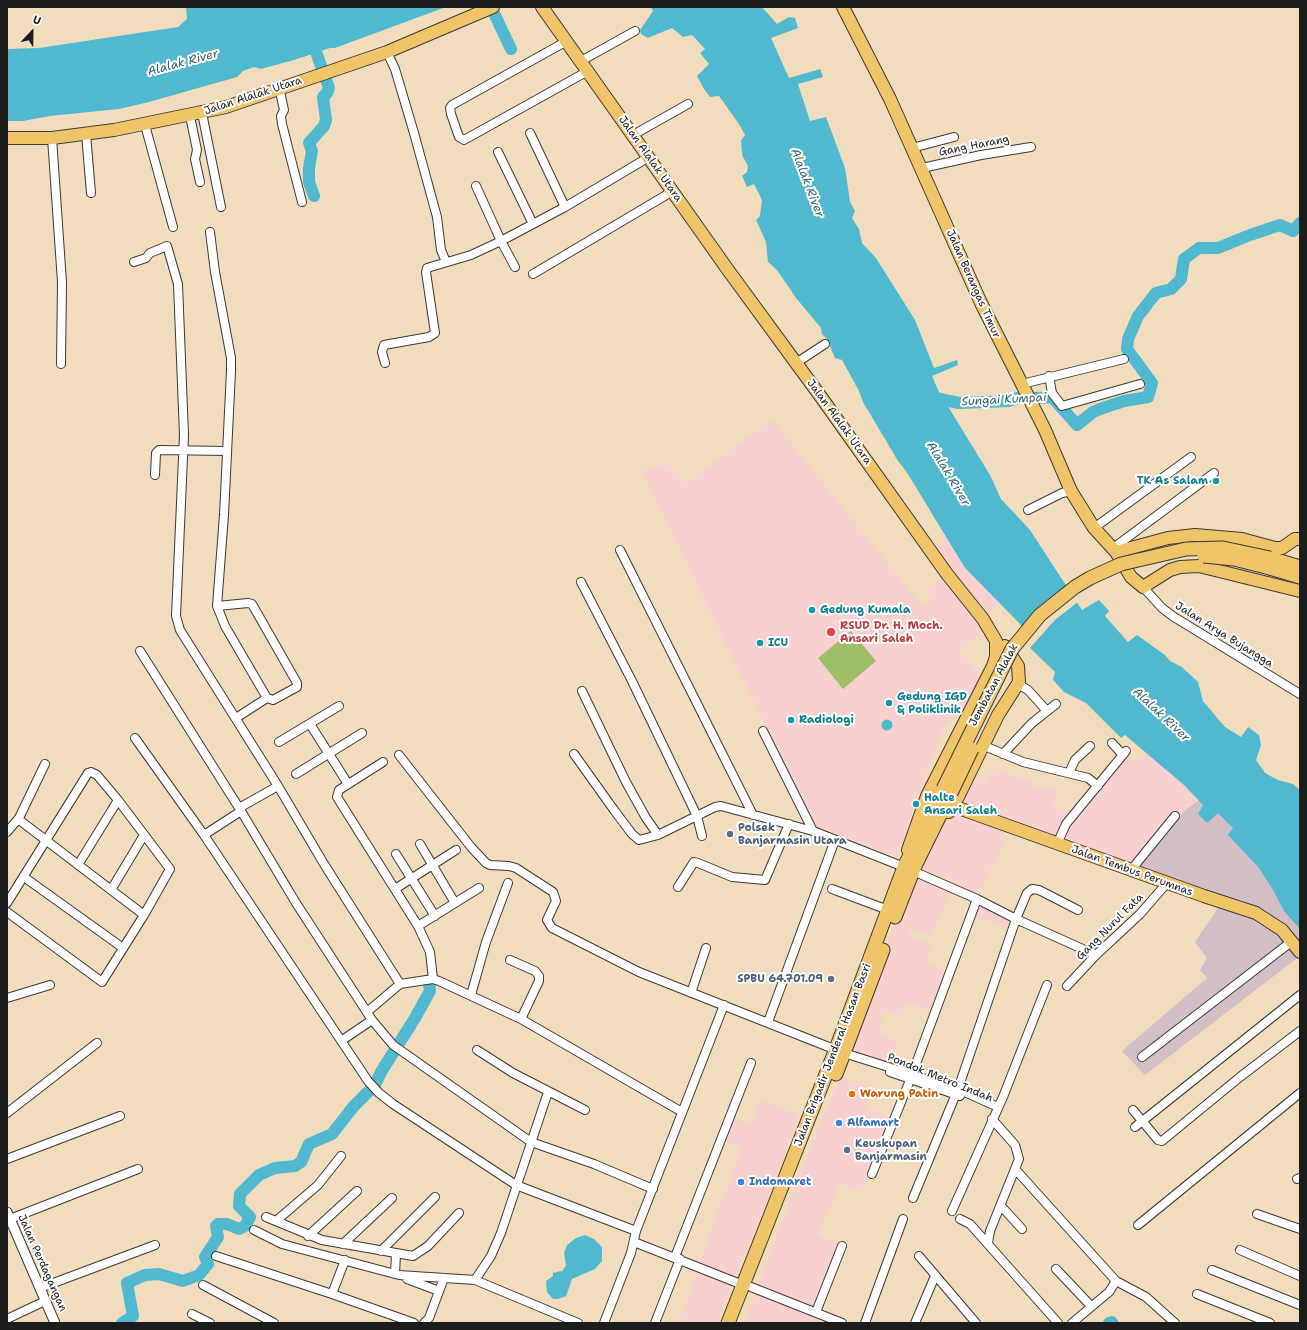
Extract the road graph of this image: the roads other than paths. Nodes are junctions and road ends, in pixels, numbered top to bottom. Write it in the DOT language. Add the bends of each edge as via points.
graph roads {
  1 [pos="542,7"];
  2 [pos="843,7"];
  3 [pos="490,8"];
  4 [pos="635,32"];
  5 [pos="568,41"];
  6 [pos="387,52"];
  7 [pos="585,66"];
  8 [pos="279,87"];
  9 [pos="688,104"];
  10 [pos="196,114"];
  11 [pos="145,124"];
  12 [pos="530,133"];
  13 [pos="86,134"];
  14 [pos="633,135"];
  15 [pos="954,137"];
  16 [pos="7,138"];
  17 [pos="52,138"];
  18 [pos="1031,147"];
  19 [pos="912,148"];
  20 [pos="498,152"];
  21 [pos="649,158"];
  22 [pos="922,168"];
  23 [pos="200,182"];
  24 [pos="476,186"];
  25 [pos="673,191"];
  26 [pos="91,193"];
  27 [pos="302,202"];
  28 [pos="221,207"];
  29 [pos="565,208"];
  30 [pos="534,224"];
  31 [pos="173,227"];
  32 [pos="210,232"];
  33 [pos="501,241"];
  34 [pos="134,262"];
  35 [pos="446,262"];
  36 [pos="515,267"];
  37 [pos="533,274"];
  38 [pos="825,344"];
  39 [pos="1124,359"];
  40 [pos="796,362"];
  41 [pos="385,363"];
  42 [pos="61,364"];
  43 [pos="1049,376"];
  44 [pos="1140,384"];
  45 [pos="1024,389"];
  46 [pos="184,449"];
  47 [pos="227,451"];
  48 [pos="1191,457"];
  49 [pos="1214,473"];
  50 [pos="155,475"];
  51 [pos="1071,491"];
  52 [pos="1028,510"];
  53 [pos="1094,528"];
  54 [pos="1300,539"];
  55 [pos="620,550"];
  56 [pos="1114,551"];
  57 [pos="1268,563"];
  58 [pos="1300,567"];
  59 [pos="1300,577"];
  60 [pos="581,582"];
  61 [pos="1143,587"];
  62 [pos="1300,591"];
  63 [pos="217,606"];
  64 [pos="1001,648"];
  65 [pos="140,651"];
  66 [pos="1018,684"];
  67 [pos="582,691"];
  68 [pos="1300,694"];
  69 [pos="267,698"];
  70 [pos="1056,704"];
  71 [pos="339,706"];
  72 [pos="1047,711"];
  73 [pos="236,718"];
  74 [pos="310,724"];
  75 [pos="763,731"];
  76 [pos="362,733"];
  77 [pos="135,738"];
  78 [pos="279,742"];
  79 [pos="1112,743"];
  80 [pos="982,745"];
  81 [pos="1090,746"];
  82 [pos="399,754"];
  83 [pos="574,754"];
  84 [pos="1003,754"];
  85 [pos="329,755"];
  86 [pos="383,762"];
  87 [pos="45,764"];
  88 [pos="1069,773"];
  89 [pos="296,774"];
  90 [pos="348,784"];
  91 [pos="278,786"];
  92 [pos="1098,786"];
  93 [pos="949,796"];
  94 [pos="118,800"];
  95 [pos="240,809"];
  96 [pos="753,815"];
  97 [pos="697,816"];
  98 [pos="1175,816"];
  99 [pos="18,819"];
  100 [pos="789,824"];
  101 [pos="813,831"];
  102 [pos="7,832"];
  103 [pos="144,835"];
  104 [pos="204,835"];
  105 [pos="658,835"];
  106 [pos="702,836"];
  107 [pos="835,840"];
  108 [pos="47,841"];
  109 [pos="420,844"];
  110 [pos="1057,844"];
  111 [pos="456,850"];
  112 [pos="396,854"];
  113 [pos="78,865"];
  114 [pos="433,865"];
  115 [pos="909,866"];
  116 [pos="1131,870"];
  117 [pos="24,877"];
  118 [pos="411,879"];
  119 [pos="508,883"];
  120 [pos="1167,883"];
  121 [pos="678,887"];
  122 [pos="479,888"];
  123 [pos="395,889"];
  124 [pos="832,889"];
  125 [pos="111,890"];
  126 [pos="977,899"];
  127 [pos="455,903"];
  128 [pos="7,904"];
  129 [pos="888,910"];
  130 [pos="1078,910"];
  131 [pos="7,912"];
  132 [pos="144,915"];
  133 [pos="435,916"];
  134 [pos="1016,920"];
  135 [pos="418,926"];
  136 [pos="1291,942"];
  137 [pos="123,948"];
  138 [pos="706,948"];
  139 [pos="1300,952"];
  140 [pos="1096,955"];
  141 [pos="510,960"];
  142 [pos="432,979"];
  143 [pos="400,984"];
  144 [pos="1047,985"];
  145 [pos="50,986"];
  146 [pos="1067,986"];
  147 [pos="691,993"];
  148 [pos="470,995"];
  149 [pos="1300,995"];
  150 [pos="7,998"];
  151 [pos="724,1005"];
  152 [pos="367,1012"];
  153 [pos="521,1019"];
  154 [pos="372,1020"];
  155 [pos="768,1022"];
  156 [pos="1300,1031"];
  157 [pos="341,1041"];
  158 [pos="97,1043"];
  159 [pos="477,1050"];
  160 [pos="840,1051"];
  161 [pos="1142,1057"];
  162 [pos="751,1063"];
  163 [pos="911,1077"];
  164 [pos="548,1092"];
  165 [pos="957,1092"];
  166 [pos="1300,1093"];
  167 [pos="585,1110"];
  168 [pos="1133,1110"];
  169 [pos="682,1112"];
  170 [pos="7,1113"];
  171 [pos="995,1113"];
  172 [pos="120,1116"];
  173 [pos="1143,1122"];
  174 [pos="1135,1127"];
  175 [pos="531,1142"];
  176 [pos="341,1156"];
  177 [pos="7,1159"];
  178 [pos="138,1169"];
  179 [pos="1016,1170"];
  180 [pos="872,1174"];
  181 [pos="516,1185"];
  182 [pos="653,1189"];
  183 [pos="357,1191"];
  184 [pos="435,1197"];
  185 [pos="392,1198"];
  186 [pos="913,1198"];
  187 [pos="1001,1206"];
  188 [pos="952,1212"];
  189 [pos="459,1213"];
  190 [pos="1257,1214"];
  191 [pos="8,1215"];
  192 [pos="266,1217"];
  193 [pos="903,1219"];
  194 [pos="960,1219"];
  195 [pos="276,1221"];
  196 [pos="970,1224"];
  197 [pos="1138,1224"];
  198 [pos="1022,1229"];
  199 [pos="1300,1229"];
  200 [pos="254,1230"];
  201 [pos="636,1231"];
  202 [pos="990,1231"];
  203 [pos="308,1236"];
  204 [pos="634,1242"];
  205 [pos="988,1243"];
  206 [pos="343,1244"];
  207 [pos="155,1245"];
  208 [pos="842,1246"];
  209 [pos="1240,1250"];
  210 [pos="381,1251"];
  211 [pos="396,1254"];
  212 [pos="216,1256"];
  213 [pos="919,1256"];
  214 [pos="677,1258"];
  215 [pos="345,1260"];
  216 [pos="1056,1269"];
  217 [pos="1212,1270"];
  218 [pos="397,1275"];
  219 [pos="935,1276"];
  220 [pos="1300,1276"];
  221 [pos="444,1278"];
  222 [pos="475,1280"];
  223 [pos="1116,1281"];
  224 [pos="203,1284"];
  225 [pos="747,1286"];
  226 [pos="40,1288"];
  227 [pos="439,1291"];
  228 [pos="332,1294"];
  229 [pos="1197,1294"];
  230 [pos="45,1301"];
  231 [pos="1300,1305"];
  232 [pos="1091,1306"];
  233 [pos="816,1312"];
  234 [pos="192,1314"];
  235 [pos="7,1319"];
  236 [pos="264,1321"];
  237 [pos="55,1323"];
  238 [pos="210,1323"];
  239 [pos="274,1323"];
  240 [pos="414,1323"];
  241 [pos="424,1323"];
  242 [pos="578,1323"];
  243 [pos="604,1323"];
  244 [pos="654,1323"];
  245 [pos="728,1323"];
  246 [pos="737,1323"];
  247 [pos="842,1323"];
  248 [pos="865,1323"];
  249 [pos="915,1323"];
  250 [pos="976,1323"];
  251 [pos="1058,1323"];
  252 [pos="1072,1323"];
  253 [pos="1175,1323"];
  254 [pos="1270,1323"];
  1 -- 5 [label="main road, Jalan Alalak Utara"];
  2 -- 19 [label="main road, Jalan Berangas Timur"];
  3 -- 6 [label="main road, Jalan Alalak Utara"];
  4 -- 7 [label="street"];
  5 -- 7 [label="main road, Jalan Alalak Utara"];
  5 -- 7 [label="street" via="452,106 451,114 459,137 464,140"];
  6 -- 8 [label="main road, Jalan Alalak Utara"];
  6 -- 35 [label="street" via="395,69 416,141 437,217 441,250"];
  7 -- 14 [label="main road, Jalan Alalak Utara"];
  8 -- 10 [label="main road, Jalan Alalak Utara" via="242,102"];
  8 -- 27 [label="street" via="284,110 281,116 282,124"];
  9 -- 14 [label="street"];
  10 -- 11 [label="main road, Jalan Alalak Utara"];
  10 -- 23 [label="street" via="195,159"];
  10 -- 28 [label="street"];
  11 -- 13 [label="main road, Jalan Alalak Utara"];
  11 -- 31 [label="street"];
  12 -- 29 [label="street"];
  13 -- 17 [label="main road, Jalan Alalak Utara"];
  13 -- 26 [label="street"];
  14 -- 21 [label="main road, Jalan Alalak Utara"];
  15 -- 19 [label="street"];
  16 -- 17 [label="main road, Jalan Alalak Utara"];
  17 -- 42 [label="street" via="63,289"];
  18 -- 22 [label="street, Gang Harang"];
  19 -- 22 [label="main road, Jalan Berangas Timur"];
  20 -- 30 [label="street"];
  21 -- 25 [label="main road, Jalan Alalak Utara"];
  21 -- 29 [label="street"];
  22 -- 45 [label="main road, Jalan Berangas Timur" via="981,303"];
  24 -- 33 [label="street"];
  25 -- 37 [label="street"];
  25 -- 40 [label="main road, Jalan Alalak Utara"];
  29 -- 30 [label="street"];
  30 -- 33 [label="street"];
  32 -- 47 [label="street" via="231,358"];
  33 -- 35 [label="street" via="471,255"];
  33 -- 36 [label="street"];
  34 -- 46 [label="street" via="166,246 178,284"];
  35 -- 41 [label="street" via="429,267 426,272 435,333 428,337 384,346 382,352"];
  38 -- 40 [label="street"];
  39 -- 43 [label="street"];
  40 -- 64 [label="main road, Jalan Alalak Utara" via="947,574 983,619"];
  43 -- 44 [label="street" via="1052,393 1062,406"];
  43 -- 45 [label="street"];
  45 -- 51 [label="main road, Jalan Berangas Timur"];
  46 -- 47 [label="street"];
  46 -- 50 [label="street" via="158,452"];
  46 -- 73 [label="street" via="176,616 180,630"];
  47 -- 63 [label="street"];
  48 -- 53 [label="street"];
  49 -- 56 [label="street"];
  51 -- 52 [label="street"];
  51 -- 53 [label="main road, Jalan Berangas Timur"];
  53 -- 56 [label="main road, Jalan Berangas Timur"];
  54 -- 56 [label="main road" via="1295,539 1282,548 1275,548 1242,539 1195,535 1168,538"];
  55 -- 96 [label="street"];
  56 -- 61 [label="main road, Jalan Berangas Timur" via="1131,577"];
  57 -- 58 [label="highway"];
  57 -- 59 [label="highway"];
  57 -- 93 [label="highway, Jembatan Alalak, bridge" via="1223,548 1181,550 1121,564 1075,587 1040,615 1012,649"];
  60 -- 97 [label="street"];
  61 -- 62 [label="main road" via="1170,570 1194,566"];
  61 -- 68 [label="street, Jalan Arya Bujangga" via="1174,617"];
  63 -- 69 [label="street" via="225,626"];
  63 -- 69 [label="street" via="252,604 297,683 297,687 273,700"];
  64 -- 66 [label="main road, Jalan Alalak Utara" via="1018,666"];
  64 -- 115 [label="main road" via="927,796 912,836"];
  65 -- 95 [label="street"];
  66 -- 72 [label="street" via="1028,690"];
  66 -- 80 [label="main road"];
  67 -- 105 [label="street" via="626,782"];
  69 -- 73 [label="street"];
  70 -- 72 [label="street"];
  71 -- 74 [label="street"];
  72 -- 84 [label="street"];
  73 -- 91 [label="street"];
  74 -- 78 [label="street"];
  74 -- 85 [label="street"];
  75 -- 101 [label="street"];
  76 -- 85 [label="street"];
  77 -- 104 [label="street"];
  79 -- 92 [label="street" via="1125,753"];
  80 -- 84 [label="street"];
  80 -- 93 [label="main road"];
  81 -- 88 [label="street" via="1075,760"];
  82 -- 147 [label="street, Pondok Metro Indah" via="486,863 516,868 553,892 556,901 547,920 552,928 639,972"];
  83 -- 105 [label="street" via="636,838 647,839"];
  84 -- 88 [label="street" via="1023,762"];
  85 -- 89 [label="street"];
  85 -- 90 [label="street"];
  86 -- 90 [label="street"];
  87 -- 99 [label="street"];
  88 -- 92 [label="street" via="1088,778"];
  90 -- 123 [label="street" via="339,790 338,798"];
  91 -- 95 [label="street"];
  91 -- 143 [label="street"];
  92 -- 110 [label="street" via="1066,824"];
  93 -- 110 [label="main road, Jalan Tembus Perumnas"];
  93 -- 115 [label="highway, Jalan Brigadir Jenderal Hasan Basri"];
  93 -- 115 [label="main road"];
  94 -- 103 [label="street"];
  94 -- 108 [label="street" via="94,772 88,773"];
  94 -- 113 [label="street"];
  95 -- 104 [label="street"];
  95 -- 152 [label="street" via="296,903"];
  96 -- 97 [label="street" via="721,806"];
  96 -- 100 [label="street"];
  97 -- 105 [label="street"];
  97 -- 106 [label="street"];
  98 -- 116 [label="street"];
  99 -- 102 [label="street"];
  99 -- 108 [label="street"];
  100 -- 101 [label="street"];
  100 -- 121 [label="street" via="765,880 732,877 694,862"];
  101 -- 107 [label="street"];
  103 -- 125 [label="street"];
  103 -- 132 [label="street" via="170,869"];
  104 -- 157 [label="street"];
  107 -- 115 [label="street"];
  107 -- 155 [label="street"];
  108 -- 113 [label="street"];
  108 -- 117 [label="street"];
  109 -- 114 [label="street"];
  110 -- 116 [label="main road, Jalan Tembus Perumnas"];
  111 -- 114 [label="street"];
  112 -- 118 [label="street"];
  113 -- 125 [label="street"];
  114 -- 118 [label="street"];
  114 -- 127 [label="street"];
  115 -- 126 [label="street"];
  115 -- 129 [label="highway, Jalan Brigadir Jenderal Hasan Basri"];
  115 -- 160 [label="highway, Jalan Brigadir Jenderal Hasan Basri"];
  116 -- 120 [label="main road, Jalan Tembus Perumnas"];
  117 -- 128 [label="street"];
  117 -- 137 [label="street"];
  118 -- 123 [label="street"];
  118 -- 133 [label="street"];
  119 -- 148 [label="street"];
  120 -- 136 [label="main road, Jalan Tembus Perumnas" via="1256,913 1275,924"];
  120 -- 140 [label="street, Gang Nurul Fata" via="1140,914"];
  122 -- 127 [label="street"];
  123 -- 135 [label="street"];
  124 -- 129 [label="street"];
  125 -- 132 [label="street"];
  126 -- 134 [label="street"];
  126 -- 163 [label="street"];
  127 -- 133 [label="street"];
  129 -- 160 [label="highway, Jalan Brigadir Jenderal Hasan Basri"];
  130 -- 134 [label="street" via="1032,888"];
  131 -- 137 [label="street" via="100,982 104,981"];
  132 -- 137 [label="street"];
  133 -- 135 [label="street"];
  134 -- 140 [label="street"];
  134 -- 165 [label="street"];
  135 -- 142 [label="street" via="430,952"];
  136 -- 139 [label="main road, Jalan Tembus Perumnas"];
  136 -- 161 [label="street"];
  138 -- 147 [label="street"];
  140 -- 146 [label="street, Gang Nurul Fata"];
  141 -- 153 [label="street" via="535,971 539,976"];
  142 -- 143 [label="street"];
  142 -- 148 [label="street"];
  143 -- 152 [label="street"];
  144 -- 171 [label="street"];
  145 -- 150 [label="street"];
  147 -- 151 [label="street, Pondok Metro Indah"];
  148 -- 153 [label="street"];
  149 -- 173 [label="street"];
  151 -- 155 [label="street, Pondok Metro Indah"];
  151 -- 169 [label="street"];
  152 -- 154 [label="street"];
  153 -- 169 [label="street"];
  154 -- 157 [label="street"];
  154 -- 175 [label="street" via="396,1047"];
  155 -- 160 [label="street, Pondok Metro Indah"];
  156 -- 173 [label="street" via="1162,1141 1158,1140"];
  157 -- 181 [label="street" via="379,1093"];
  158 -- 170 [label="street"];
  159 -- 164 [label="street"];
  160 -- 163 [label="street, Pondok Metro Indah" via="877,1064 885,1070"];
  160 -- 225 [label="highway, Jalan Brigadir Jenderal Hasan Basri"];
  162 -- 214 [label="street"];
  163 -- 165 [label="street, Pondok Metro Indah"];
  163 -- 180 [label="street"];
  164 -- 167 [label="street"];
  164 -- 175 [label="street"];
  165 -- 171 [label="street, Pondok Metro Indah"];
  165 -- 186 [label="street"];
  166 -- 197 [label="street"];
  168 -- 173 [label="street"];
  169 -- 182 [label="street"];
  171 -- 179 [label="street" via="1015,1145 1019,1159"];
  171 -- 188 [label="street"];
  172 -- 177 [label="street"];
  173 -- 174 [label="street"];
  175 -- 181 [label="street"];
  175 -- 182 [label="street" via="594,1164"];
  176 -- 195 [label="street" via="318,1184"];
  178 -- 191 [label="street"];
  179 -- 187 [label="street"];
  179 -- 223 [label="street"];
  181 -- 201 [label="street"];
  181 -- 222 [label="street" via="501,1233"];
  182 -- 201 [label="street"];
  183 -- 203 [label="street"];
  184 -- 210 [label="street"];
  185 -- 206 [label="street"];
  187 -- 198 [label="street"];
  187 -- 202 [label="street"];
  189 -- 211 [label="street" via="421,1252 413,1256"];
  190 -- 199 [label="street"];
  191 -- 226 [label="street, Jalan Perdagangan"];
  192 -- 195 [label="street"];
  193 -- 248 [label="street"];
  194 -- 196 [label="street"];
  195 -- 203 [label="street"];
  196 -- 202 [label="street"];
  196 -- 205 [label="street"];
  200 -- 215 [label="street" via="282,1244"];
  201 -- 204 [label="street"];
  202 -- 205 [label="street"];
  203 -- 206 [label="street"];
  204 -- 214 [label="street"];
  204 -- 243 [label="street"];
  205 -- 251 [label="street"];
  206 -- 210 [label="street"];
  207 -- 226 [label="street"];
  208 -- 233 [label="street"];
  209 -- 220 [label="street"];
  210 -- 211 [label="street"];
  211 -- 218 [label="street"];
  212 -- 228 [label="street"];
  213 -- 219 [label="street"];
  214 -- 225 [label="street"];
  214 -- 244 [label="street"];
  215 -- 218 [label="street"];
  215 -- 228 [label="street"];
  216 -- 232 [label="street"];
  217 -- 231 [label="street"];
  218 -- 221 [label="street"];
  218 -- 227 [label="street"];
  219 -- 249 [label="street"];
  219 -- 250 [label="street"];
  221 -- 222 [label="street"];
  221 -- 227 [label="street"];
  222 -- 242 [label="street"];
  223 -- 232 [label="street" via="1109,1292"];
  223 -- 253 [label="street" via="1146,1297"];
  224 -- 236 [label="street"];
  225 -- 233 [label="street"];
  225 -- 245 [label="highway, Jalan Brigadir Jenderal Hasan Basri"];
  225 -- 246 [label="highway, Jalan Brigadir Jenderal Hasan Basri"];
  226 -- 230 [label="street, Jalan Perdagangan"];
  227 -- 241 [label="street" via="429,1318"];
  228 -- 240 [label="street"];
  229 -- 254 [label="street"];
  230 -- 235 [label="street"];
  230 -- 237 [label="street, Jalan Perdagangan"];
  232 -- 252 [label="street"];
  233 -- 247 [label="street"];
  234 -- 238 [label="street"];
  236 -- 239 [label="street"];
}
